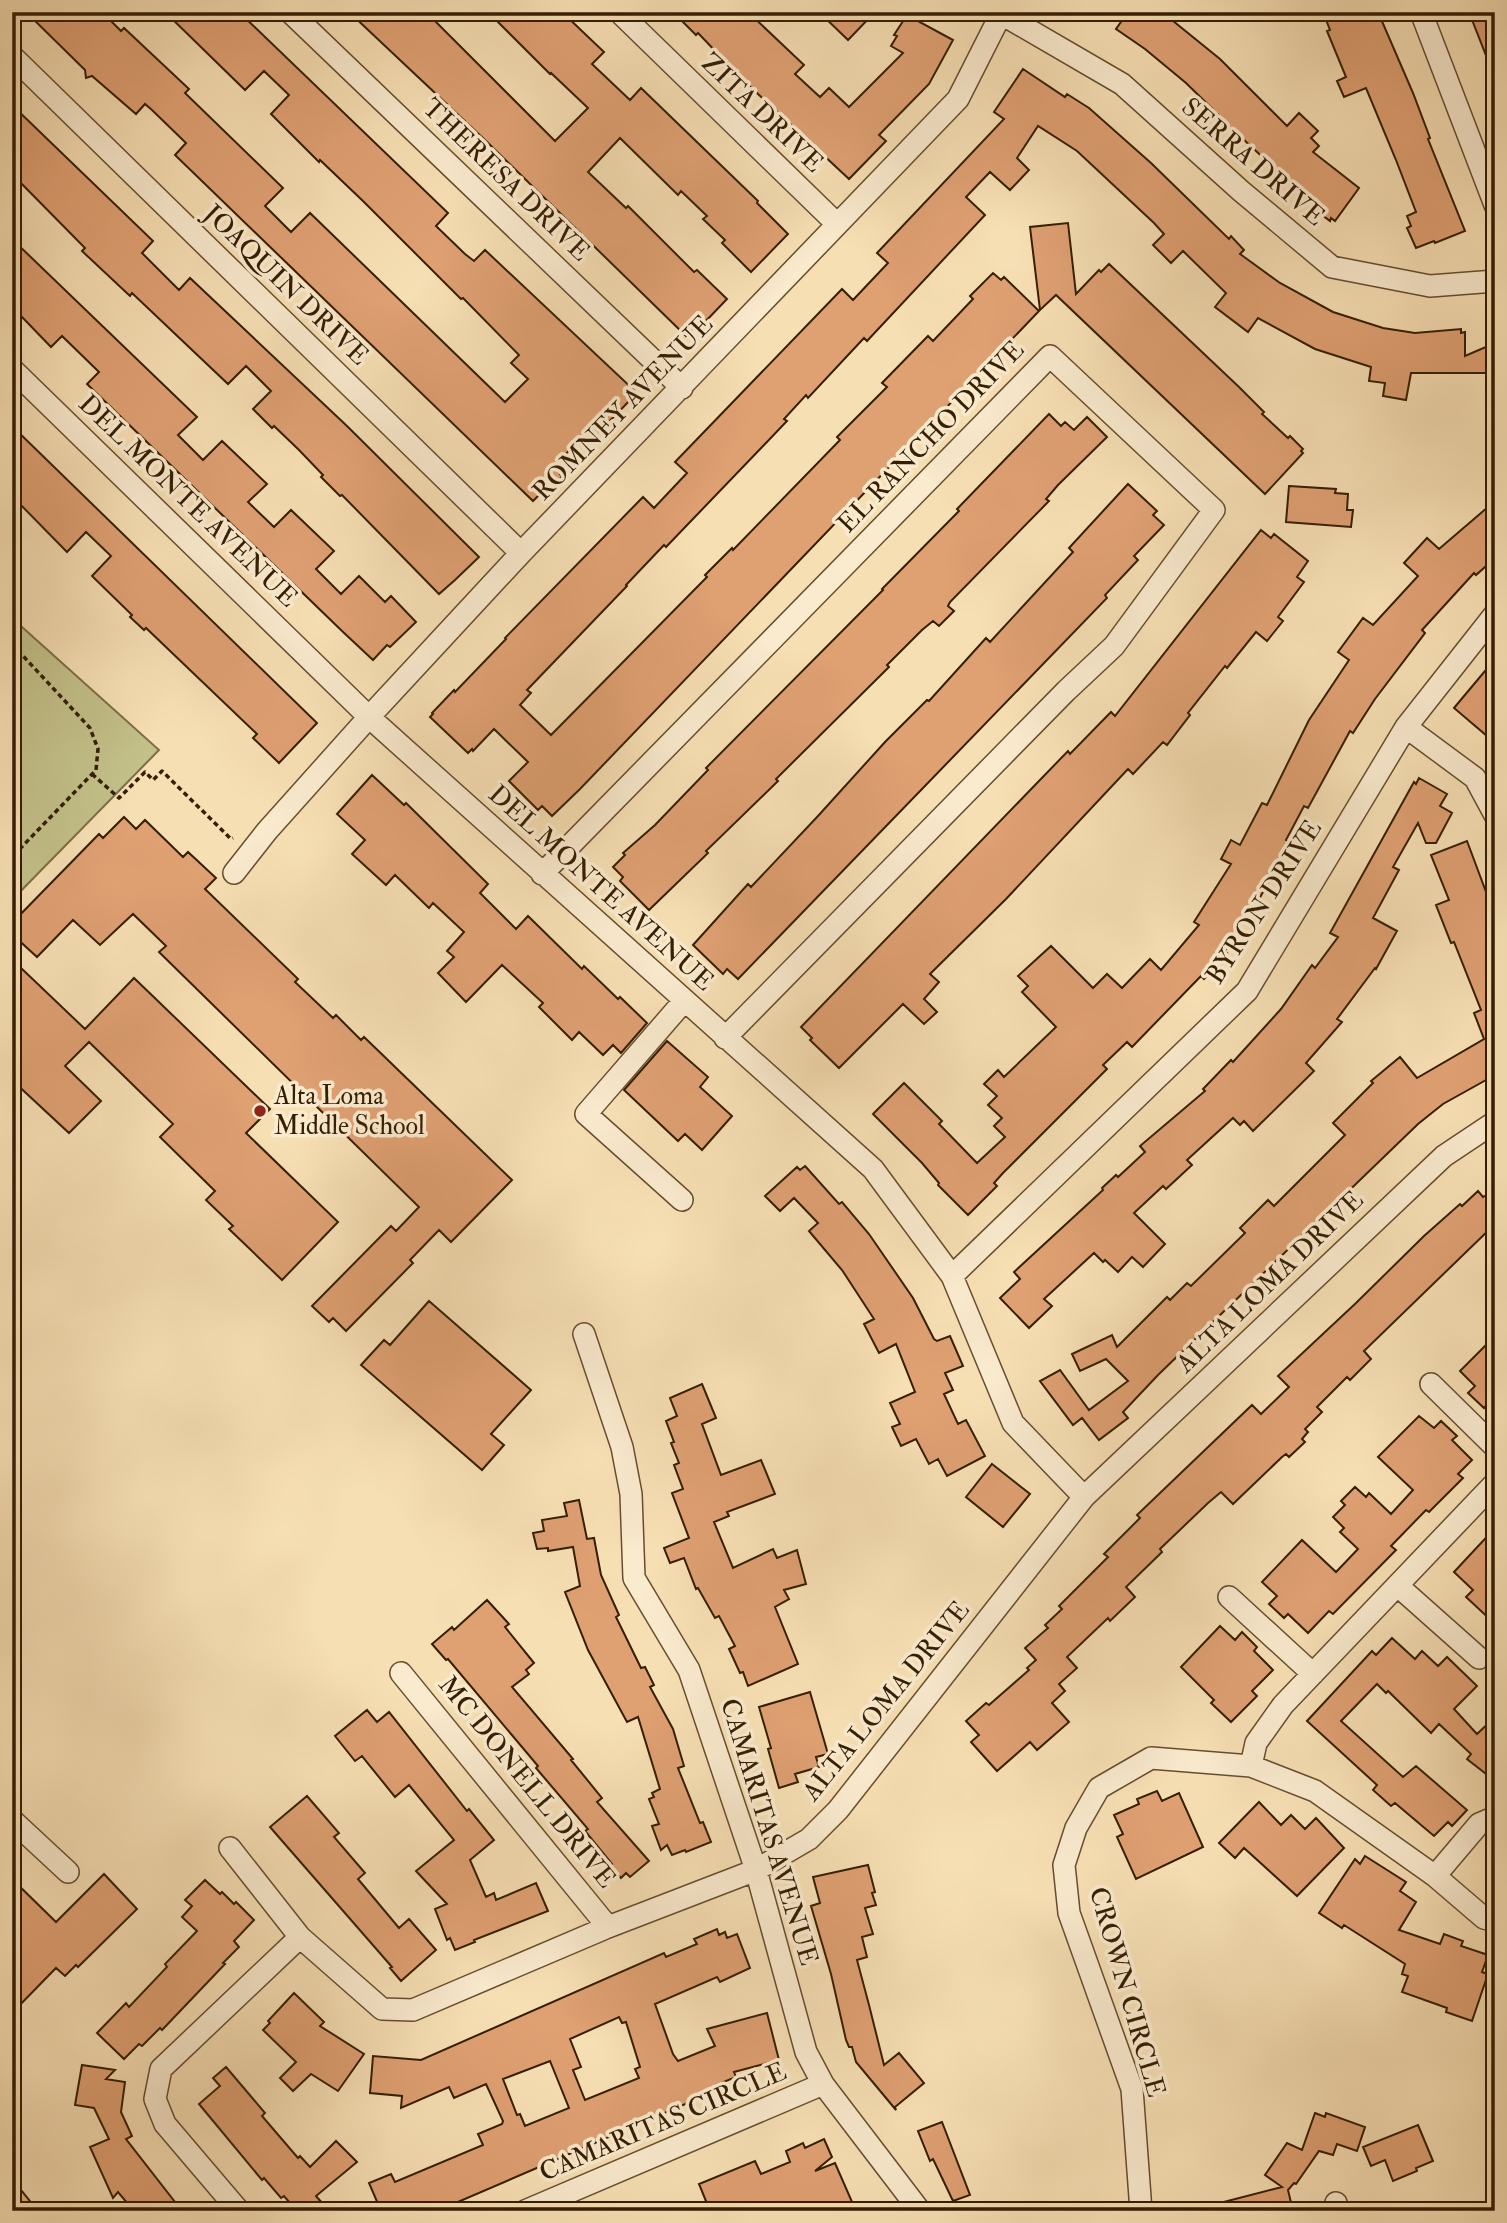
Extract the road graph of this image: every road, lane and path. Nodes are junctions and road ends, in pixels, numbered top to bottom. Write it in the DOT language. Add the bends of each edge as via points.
graph roads {
  1 [pos="290,12"];
  2 [pos="619,12"];
  3 [pos="1421,12"];
  4 [pos="1000,13"];
  5 [pos="12,56"];
  6 [pos="1495,205"];
  7 [pos="837,224"];
  8 [pos="1495,281"];
  9 [pos="12,369"];
  10 [pos="682,388"];
  11 [pos="521,553"];
  12 [pos="1495,614"];
  13 [pos="12,644"];
  14 [pos="369,716"];
  15 [pos="1406,727"];
  16 [pos="92,774"];
  17 [pos="1495,815"];
  18 [pos="239,832"];
  19 [pos="12,857"];
  20 [pos="234,873"];
  21 [pos="542,874"];
  22 [pos="684,1001"];
  23 [pos="725,1038"];
  24 [pos="1495,1122"];
  25 [pos="682,1200"];
  26 [pos="952,1276"];
  27 [pos="584,1334"];
  28 [pos="1431,1384"];
  29 [pos="1495,1447"];
  30 [pos="1495,1483"];
  31 [pos="1084,1497"];
  32 [pos="1398,1586"];
  33 [pos="1229,1597"];
  34 [pos="1479,1658"];
  35 [pos="401,1673"];
  36 [pos="1313,1674"];
  37 [pos="1251,1766"];
  38 [pos="1495,1817"];
  39 [pos="12,1820"];
  40 [pos="230,1848"];
  41 [pos="756,1870"];
  42 [pos="68,1872"];
  43 [pos="1435,1876"];
  44 [pos="1495,1921"];
  45 [pos="608,1927"];
  46 [pos="300,1937"];
  47 [pos="823,2084"];
  48 [pos="12,2201"];
  49 [pos="20,2211"];
  50 [pos="239,2211"];
  51 [pos="525,2211"];
  52 [pos="920,2211"];
  53 [pos="1142,2211"];
  1 -- 10 [label="street, THERESA DRIVE"];
  2 -- 7 [label="street, ZITA DRIVE"];
  3 -- 6 [label="street"];
  4 -- 7 [label="street, ROMNEY AVENUE" via="958,99"];
  4 -- 8 [label="street, SERRA DRIVE" via="1122,84 1332,267 1430,286"];
  5 -- 11 [label="street, JOAQUIN DRIVE"];
  7 -- 10 [label="street, ROMNEY AVENUE"];
  9 -- 14 [label="street, DEL MONTE AVENUE"];
  10 -- 11 [label="street, ROMNEY AVENUE"];
  11 -- 14 [label="street, ROMNEY AVENUE"];
  12 -- 15 [label="street, BYRON DRIVE"];
  13 -- 16 [label="path" via="90,728 98,749"];
  14 -- 20 [label="street, ROMNEY AVENUE"];
  14 -- 21 [label="street, DEL MONTE AVENUE"];
  15 -- 17 [label="street" via="1475,778"];
  15 -- 26 [label="street, BYRON DRIVE" via="1247,991"];
  16 -- 18 [label="path" via="120,798 145,772 153,780 162,771 231,839"];
  16 -- 19 [label="path"];
  21 -- 22 [label="street, DEL MONTE AVENUE"];
  21 -- 23 [label="street, EL RANCHO DRIVE" via="1049,356 1214,510 1114,646"];
  22 -- 23 [label="street, DEL MONTE AVENUE"];
  22 -- 25 [label="street" via="586,1114"];
  23 -- 26 [label="street, DEL MONTE AVENUE" via="873,1169"];
  24 -- 31 [label="street, ALTA LOMA DRIVE" via="1444,1156"];
  26 -- 31 [label="street, DEL MONTE AVENUE" via="1013,1423"];
  27 -- 41 [label="street, CAMARITAS AVENUE" via="622,1447 631,1494 634,1578 689,1670"];
  28 -- 29 [label="street"];
  30 -- 32 [label="street"];
  31 -- 41 [label="street, ALTA LOMA DRIVE" via="838,1810 809,1839"];
  32 -- 34 [label="street"];
  32 -- 36 [label="street"];
  33 -- 36 [label="street"];
  35 -- 45 [label="street, MC DONELL DRIVE"];
  36 -- 37 [label="street" via="1256,1743"];
  37 -- 43 [label="street, CROWN CIRCLE" via="1315,1791"];
  37 -- 53 [label="street, CROWN CIRCLE" via="1151,1758 1099,1788 1076,1828 1064,1865 1062,1916 1132,2089"];
  38 -- 43 [label="street" via="1479,1824"];
  39 -- 42 [label="street"];
  40 -- 46 [label="street, ALTA LOMA DRIVE"];
  41 -- 45 [label="street, ALTA LOMA DRIVE"];
  41 -- 47 [label="street, CAMARITAS AVENUE" via="806,2052"];
  43 -- 44 [label="street, CROWN CIRCLE" via="1484,1918"];
  45 -- 46 [label="street, ALTA LOMA DRIVE" via="413,2010 382,2009"];
  46 -- 50 [label="street" via="161,2069 155,2099 165,2124"];
  47 -- 51 [label="street, CAMARITAS CIRCLE"];
  47 -- 52 [label="street, CAMARITAS AVENUE"];
  48 -- 49 [label="main road"];
}
